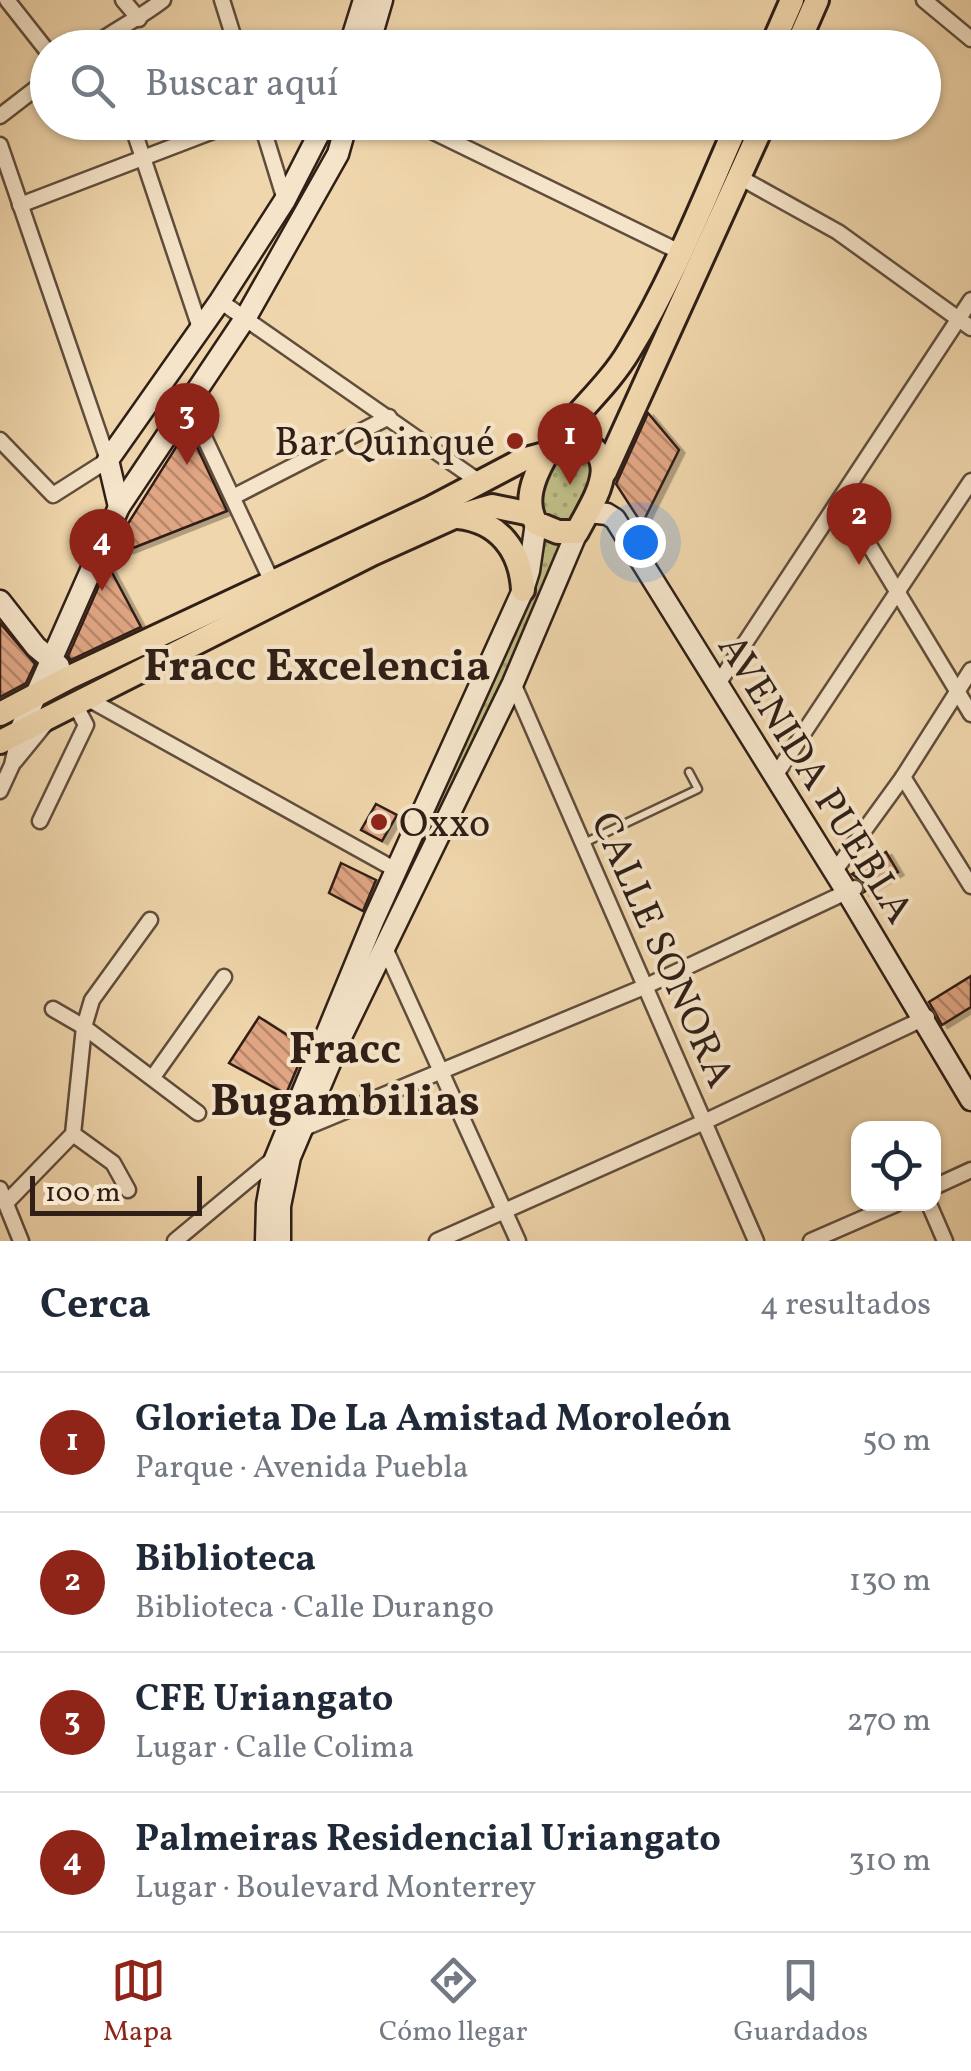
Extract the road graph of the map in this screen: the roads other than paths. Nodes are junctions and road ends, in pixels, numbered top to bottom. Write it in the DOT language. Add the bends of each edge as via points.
graph roads {
  1 [pos="7,0"];
  2 [pos="123,0"];
  3 [pos="163,0"];
  4 [pos="222,0"];
  5 [pos="364,0"];
  6 [pos="382,0"];
  7 [pos="792,0"];
  8 [pos="817,0"];
  9 [pos="924,0"];
  10 [pos="139,19"];
  11 [pos="31,30"];
  12 [pos="121,30"];
  13 [pos="231,30"];
  14 [pos="355,30"];
  15 [pos="373,30"];
  16 [pos="779,30"];
  17 [pos="804,30"];
  18 [pos="971,39"];
  19 [pos="30,94"];
  20 [pos="0,116"];
  21 [pos="138,140"];
  22 [pos="190,140"];
  23 [pos="267,140"];
  24 [pos="316,140"];
  25 [pos="342,140"];
  26 [pos="450,140"];
  27 [pos="730,140"];
  28 [pos="756,140"];
  29 [pos="0,144"];
  30 [pos="143,158"];
  31 [pos="740,178"];
  32 [pos="285,200"];
  33 [pos="20,204"];
  34 [pos="680,252"];
  35 [pos="971,300"];
  36 [pos="220,301"];
  37 [pos="246,317"];
  38 [pos="965,324"];
  39 [pos="201,330"];
  40 [pos="189,405"];
  41 [pos="389,417"];
  42 [pos="0,440"];
  43 [pos="551,449"];
  44 [pos="110,470"];
  45 [pos="603,479"];
  46 [pos="971,480"];
  47 [pos="136,483"];
  48 [pos="481,483"];
  49 [pos="233,497"];
  50 [pos="842,500"];
  51 [pos="119,507"];
  52 [pos="454,517"];
  53 [pos="533,519"];
  54 [pos="582,522"];
  55 [pos="523,590"];
  56 [pos="276,591"];
  57 [pos="900,592"];
  58 [pos="0,601"];
  59 [pos="50,658"];
  60 [pos="971,670"];
  61 [pos="70,677"];
  62 [pos="721,679"];
  63 [pos="513,683"];
  64 [pos="958,691"];
  65 [pos="38,694"];
  66 [pos="83,703"];
  67 [pos="0,714"];
  68 [pos="971,714"];
  69 [pos="50,718"];
  70 [pos="10,738"];
  71 [pos="12,765"];
  72 [pos="689,772"];
  73 [pos="778,772"];
  74 [pos="903,777"];
  75 [pos="0,791"];
  76 [pos="40,821"];
  77 [pos="583,844"];
  78 [pos="837,867"];
  79 [pos="396,870"];
  80 [pos="971,886"];
  81 [pos="851,889"];
  82 [pos="374,919"];
  83 [pos="150,920"];
  84 [pos="384,946"];
  85 [pos="224,977"];
  86 [pos="644,987"];
  87 [pos="53,1009"];
  88 [pos="928,1017"];
  89 [pos="84,1027"];
  90 [pos="442,1070"];
  91 [pos="153,1077"];
  92 [pos="971,1081"];
  93 [pos="971,1100"];
  94 [pos="198,1112"];
  95 [pos="704,1122"];
  96 [pos="302,1128"];
  97 [pos="72,1134"];
  98 [pos="275,1159"];
  99 [pos="971,1170"];
  100 [pos="941,1183"];
  101 [pos="128,1190"];
  102 [pos="3,1196"];
  103 [pos="504,1210"];
  104 [pos="880,1211"];
  105 [pos="932,1211"];
  106 [pos="21,1241"];
  107 [pos="175,1241"];
  108 [pos="266,1241"];
  109 [pos="280,1241"];
  110 [pos="437,1241"];
  111 [pos="518,1241"];
  112 [pos="756,1241"];
  113 [pos="811,1241"];
  114 [pos="946,1241"];
  1 -- 11 [label="street"];
  2 -- 10 [label="street"];
  3 -- 10 [label="street"];
  4 -- 13 [label="street"];
  5 -- 14 [label="street"];
  6 -- 15 [label="street"];
  7 -- 16 [label="main road"];
  8 -- 17 [label="main road"];
  9 -- 18 [label="street"];
  10 -- 12 [label="street"];
  19 -- 20 [label="street"];
  21 -- 30 [label="street"];
  22 -- 30 [label="street"];
  23 -- 32 [label="street"];
  24 -- 32 [label="street"];
  25 -- 37 [label="street"];
  26 -- 34 [label="street"];
  27 -- 34 [label="main road"];
  28 -- 31 [label="main road"];
  29 -- 33 [label="street"];
  30 -- 33 [label="street"];
  30 -- 39 [label="street"];
  31 -- 38 [label="street" via="838,232"];
  31 -- 45 [label="main road"];
  32 -- 36 [label="street"];
  33 -- 44 [label="street"];
  34 -- 43 [label="main road" via="629,351"];
  35 -- 38 [label="street"];
  36 -- 37 [label="street"];
  36 -- 39 [label="street"];
  37 -- 40 [label="street"];
  37 -- 41 [label="street"];
  38 -- 50 [label="street"];
  39 -- 44 [label="street"];
  40 -- 47 [label="street"];
  40 -- 49 [label="street"];
  41 -- 48 [label="street"];
  41 -- 49 [label="street"];
  42 -- 44 [label="street" via="52,495"];
  43 -- 45 [label="main road" via="570,436 586,441 601,454"];
  43 -- 48 [label="main road"];
  43 -- 53 [label="main road" via="528,503"];
  44 -- 47 [label="street" via="126,487"];
  44 -- 51 [label="street"];
  45 -- 54 [label="main road"];
  45 -- 62 [label="street, AVENIDA PUEBLA"];
  46 -- 57 [label="street"];
  47 -- 51 [label="street"];
  48 -- 56 [label="main road"];
  49 -- 56 [label="street"];
  50 -- 57 [label="street"];
  50 -- 62 [label="street"];
  51 -- 59 [label="street"];
  52 -- 53 [label="main road" via="492,506"];
  52 -- 55 [label="main road" via="504,536 517,556"];
  52 -- 56 [label="main road"];
  53 -- 54 [label="main road" via="558,532"];
  53 -- 55 [label="street"];
  54 -- 62 [label="street, AVENIDA PUEBLA" via="607,514 615,519"];
  54 -- 63 [label="street"];
  55 -- 79 [label="street"];
  56 -- 61 [label="main road"];
  56 -- 66 [label="main road"];
  57 -- 64 [label="street"];
  57 -- 73 [label="street"];
  58 -- 59 [label="street"];
  59 -- 61 [label="street"];
  59 -- 65 [label="street"];
  60 -- 64 [label="street"];
  61 -- 65 [label="main road"];
  61 -- 66 [label="main road" via="89,689"];
  62 -- 73 [label="street, AVENIDA PUEBLA"];
  63 -- 77 [label="street, CALLE SONORA"];
  63 -- 84 [label="street"];
  64 -- 68 [label="street"];
  64 -- 74 [label="street"];
  65 -- 67 [label="main road"];
  65 -- 69 [label="main road"];
  65 -- 70 [label="street"];
  66 -- 69 [label="main road"];
  66 -- 76 [label="street" via="86,725"];
  66 -- 79 [label="street"];
  69 -- 70 [label="main road"];
  69 -- 71 [label="street"];
  70 -- 71 [label="street"];
  71 -- 75 [label="street"];
  72 -- 77 [label="lane" via="698,789"];
  73 -- 78 [label="street, AVENIDA PUEBLA"];
  74 -- 78 [label="street"];
  74 -- 80 [label="street"];
  77 -- 86 [label="street, CALLE SONORA"];
  78 -- 81 [label="street, AVENIDA PUEBLA"];
  79 -- 82 [label="street"];
  81 -- 86 [label="street"];
  81 -- 88 [label="street, AVENIDA PUEBLA"];
  82 -- 84 [label="street"];
  82 -- 98 [label="street"];
  83 -- 89 [label="street" via="92,1000"];
  84 -- 90 [label="street"];
  84 -- 96 [label="street"];
  85 -- 91 [label="street"];
  86 -- 90 [label="street"];
  86 -- 95 [label="street, CALLE SONORA"];
  87 -- 89 [label="street"];
  88 -- 92 [label="street, AVENIDA PUEBLA"];
  88 -- 93 [label="street, AVENIDA PUEBLA"];
  88 -- 95 [label="street"];
  89 -- 91 [label="street"];
  89 -- 97 [label="street"];
  90 -- 96 [label="street"];
  90 -- 103 [label="street"];
  91 -- 94 [label="street"];
  95 -- 103 [label="street"];
  95 -- 112 [label="street, CALLE SONORA"];
  96 -- 98 [label="street"];
  96 -- 109 [label="street" via="286,1173"];
  97 -- 101 [label="street" via="113,1163"];
  97 -- 102 [label="street"];
  98 -- 107 [label="street"];
  98 -- 108 [label="street"];
  99 -- 100 [label="street"];
  102 -- 106 [label="street"];
  103 -- 110 [label="street"];
  103 -- 111 [label="street"];
  104 -- 113 [label="street"];
  105 -- 114 [label="street"];
}
